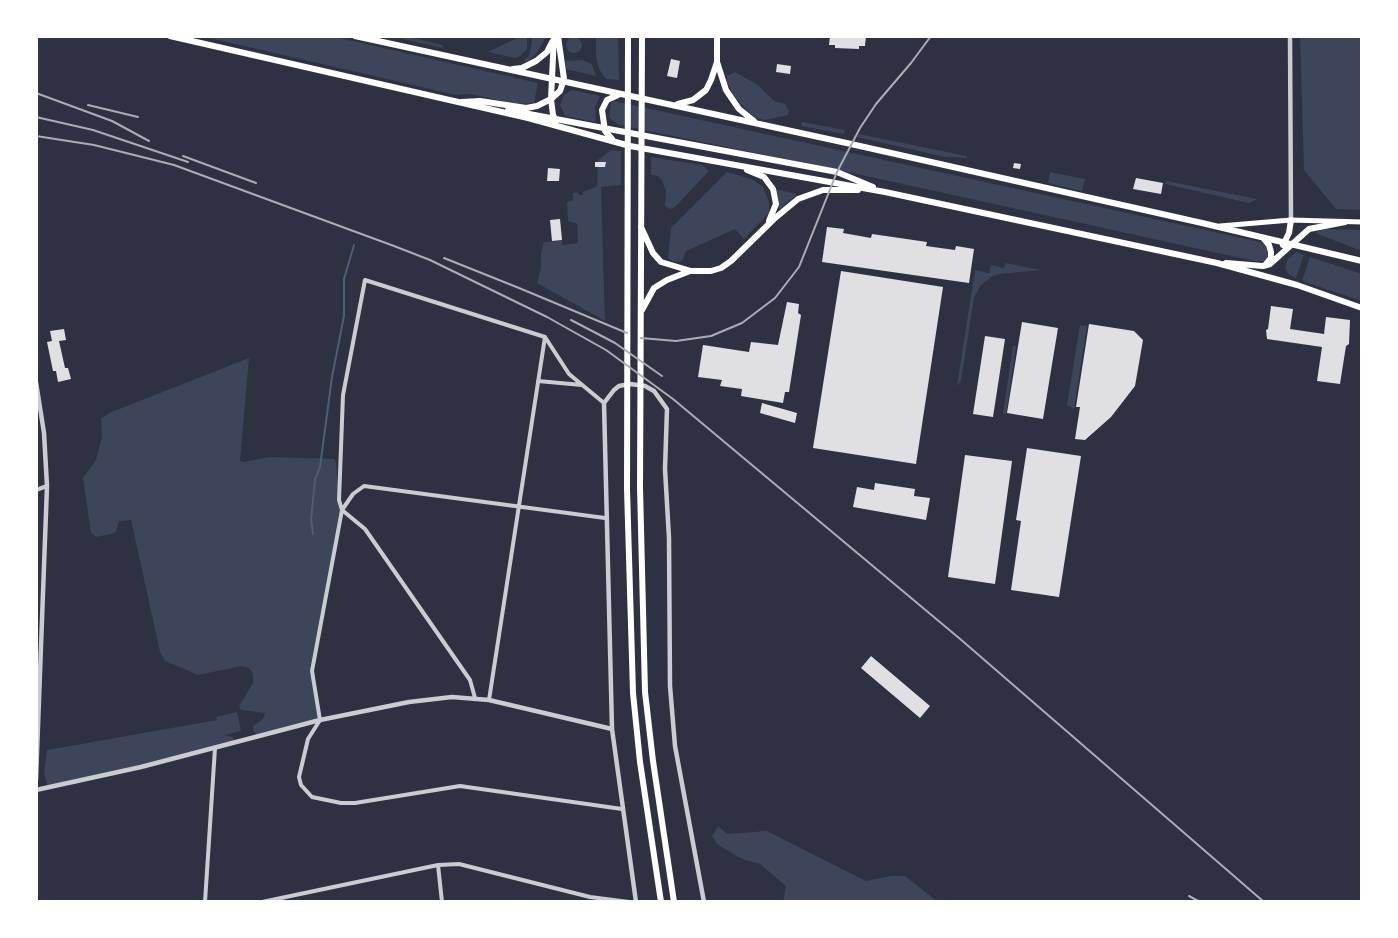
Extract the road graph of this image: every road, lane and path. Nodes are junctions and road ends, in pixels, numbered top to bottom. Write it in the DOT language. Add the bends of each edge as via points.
graph roads {
  1 [pos="170,36"];
  2 [pos="355,36"];
  3 [pos="555,36"];
  4 [pos="628,36"];
  5 [pos="642,36"];
  6 [pos="717,36"];
  7 [pos="1290,36"];
  8 [pos="717,62"];
  9 [pos="499,68"];
  10 [pos="553,80"];
  11 [pos="564,82"];
  12 [pos="619,95"];
  13 [pos="553,98"];
  14 [pos="459,103"];
  15 [pos="670,105"];
  16 [pos="602,117"];
  17 [pos="557,119"];
  18 [pos="760,124"];
  19 [pos="565,128"];
  20 [pos="604,128"];
  21 [pos="617,130"];
  22 [pos="620,143"];
  23 [pos="715,160"];
  24 [pos="885,192"];
  25 [pos="1291,220"];
  26 [pos="1345,222"];
  27 [pos="1362,222"];
  28 [pos="640,226"];
  29 [pos="766,226"];
  30 [pos="1213,226"];
  31 [pos="1263,238"];
  32 [pos="1288,244"];
  33 [pos="1362,261"];
  34 [pos="1216,263"];
  35 [pos="1263,266"];
  36 [pos="691,271"];
  37 [pos="1362,308"];
  38 [pos="641,313"];
  39 [pos="545,337"];
  40 [pos="538,381"];
  41 [pos="36,382"];
  42 [pos="582,385"];
  43 [pos="603,403"];
  44 [pos="45,443"];
  45 [pos="36,444"];
  46 [pos="47,486"];
  47 [pos="36,490"];
  48 [pos="519,507"];
  49 [pos="342,510"];
  50 [pos="605,518"];
  51 [pos="475,698"];
  52 [pos="489,700"];
  53 [pos="320,720"];
  54 [pos="612,729"];
  55 [pos="215,748"];
  56 [pos="37,755"];
  57 [pos="36,780"];
  58 [pos="36,790"];
  59 [pos="622,809"];
  60 [pos="438,865"];
  61 [pos="205,902"];
  62 [pos="262,902"];
  63 [pos="442,902"];
  64 [pos="629,902"];
  65 [pos="636,902"];
  66 [pos="661,902"];
  67 [pos="674,902"];
  68 [pos="704,902"];
  1 -- 14 [label="main road"];
  2 -- 9 [label="main road"];
  3 -- 9 [label="main road" via="536,61 517,69"];
  3 -- 10 [label="main road"];
  3 -- 11 [label="main road"];
  4 -- 66 [label="main road" via="627,489 633,693"];
  5 -- 28 [label="main road"];
  6 -- 8 [label="main road"];
  7 -- 25 [label="street"];
  8 -- 15 [label="main road" via="703,93 689,102"];
  8 -- 18 [label="main road" via="732,100 746,116"];
  9 -- 10 [label="main road"];
  10 -- 11 [label="main road"];
  10 -- 13 [label="main road"];
  11 -- 12 [label="main road"];
  11 -- 13 [label="main road"];
  12 -- 15 [label="main road"];
  12 -- 16 [label="main road" via="604,103"];
  13 -- 14 [label="main road" via="526,108 480,101"];
  13 -- 17 [label="main road"];
  14 -- 17 [label="main road"];
  14 -- 19 [label="main road"];
  15 -- 18 [label="main road"];
  16 -- 20 [label="main road"];
  16 -- 21 [label="main road"];
  17 -- 19 [label="main road"];
  17 -- 20 [label="main road"];
  18 -- 30 [label="main road"];
  19 -- 22 [label="main road"];
  20 -- 21 [label="main road"];
  20 -- 22 [label="main road" via="608,136"];
  21 -- 24 [label="main road" via="837,172"];
  22 -- 23 [label="main road"];
  23 -- 24 [label="main road"];
  23 -- 29 [label="main road" via="767,180 776,204"];
  24 -- 29 [label="main road" via="816,191 794,202"];
  24 -- 34 [label="main road"];
  25 -- 26 [label="main road"];
  25 -- 30 [label="main road"];
  25 -- 32 [label="main road"];
  26 -- 27 [label="main road"];
  26 -- 32 [label="main road" via="1312,227"];
  28 -- 36 [label="main road" via="661,262"];
  28 -- 38 [label="main road"];
  29 -- 36 [label="main road" via="726,265 711,271"];
  30 -- 31 [label="main road"];
  31 -- 32 [label="main road"];
  31 -- 35 [label="main road" via="1271,252"];
  32 -- 33 [label="main road"];
  32 -- 35 [label="main road" via="1278,257"];
  34 -- 35 [label="main road"];
  34 -- 37 [label="main road"];
  36 -- 38 [label="main road" via="654,288"];
  38 -- 67 [label="main road" via="645,692"];
  39 -- 40 [label="street"];
  39 -- 42 [label="street" via="569,374"];
  39 -- 49 [label="street" via="365,280 343,395 339,500"];
  40 -- 42 [label="street"];
  40 -- 48 [label="street"];
  41 -- 44 [label="street"];
  42 -- 43 [label="street"];
  43 -- 50 [label="street"];
  43 -- 68 [label="street" via="619,386 634,384 654,391 667,409 665,469 672,706 679,768"];
  44 -- 45 [label="street"];
  44 -- 46 [label="street"];
  46 -- 47 [label="street"];
  46 -- 56 [label="street"];
  48 -- 49 [label="street" via="363,486 352,494"];
  48 -- 50 [label="street"];
  48 -- 52 [label="street"];
  49 -- 51 [label="street" via="365,530 470,680"];
  49 -- 53 [label="street" via="312,671"];
  50 -- 54 [label="street"];
  51 -- 52 [label="street"];
  51 -- 53 [label="street" via="409,702"];
  52 -- 54 [label="street"];
  53 -- 55 [label="street"];
  53 -- 59 [label="street" via="308,739 299,777 312,797 355,803 460,786"];
  54 -- 59 [label="street"];
  55 -- 58 [label="street"];
  55 -- 61 [label="street"];
  56 -- 57 [label="street"];
  59 -- 65 [label="street"];
  60 -- 62 [label="street"];
  60 -- 63 [label="street"];
  60 -- 64 [label="street" via="459,864 591,897"];
}
